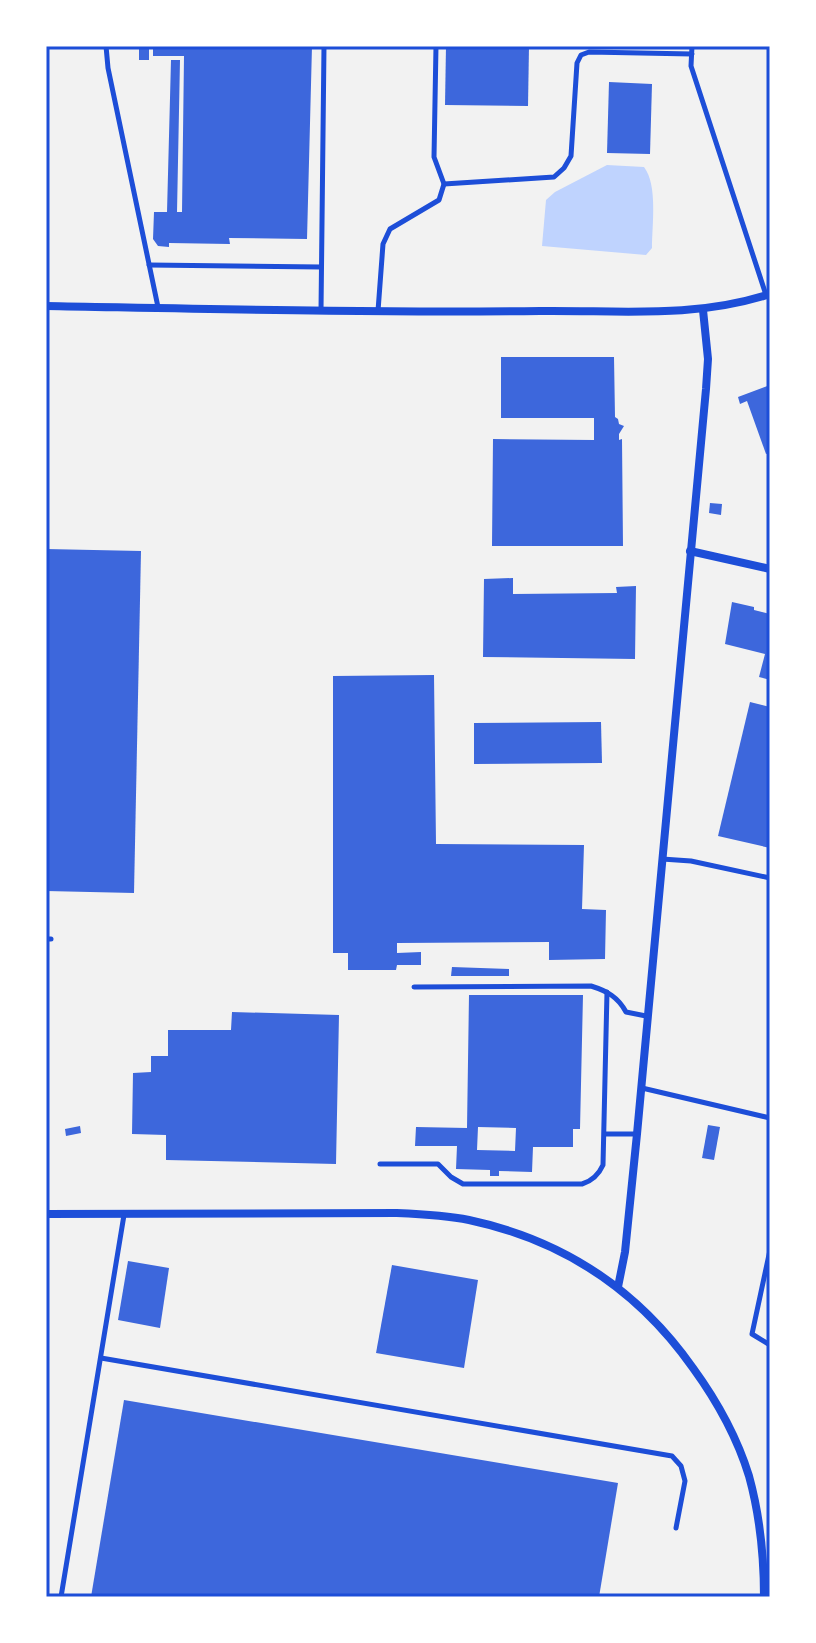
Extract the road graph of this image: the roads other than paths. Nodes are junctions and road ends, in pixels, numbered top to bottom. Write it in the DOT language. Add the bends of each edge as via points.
graph roads {
  1 [pos="106,46"];
  2 [pos="324,46"];
  3 [pos="436,46"];
  4 [pos="692,46"];
  5 [pos="692,54"];
  6 [pos="444,184"];
  7 [pos="149,265"];
  8 [pos="321,267"];
  9 [pos="768,295"];
  10 [pos="46,306"];
  11 [pos="158,308"];
  12 [pos="703,310"];
  13 [pos="321,311"];
  14 [pos="378,311"];
  15 [pos="690,551"];
  16 [pos="770,569"];
  17 [pos="661,859"];
  18 [pos="770,878"];
  19 [pos="414,987"];
  20 [pos="607,992"];
  21 [pos="646,1016"];
  22 [pos="641,1087"];
  23 [pos="770,1118"];
  24 [pos="605,1134"];
  25 [pos="637,1134"];
  26 [pos="380,1164"];
  27 [pos="46,1214"];
  28 [pos="125,1214"];
  29 [pos="770,1250"];
  30 [pos="618,1287"];
  31 [pos="770,1345"];
  32 [pos="101,1358"];
  33 [pos="676,1528"];
  34 [pos="61,1597"];
  35 [pos="764,1597"];
  1 -- 7 [label="lane"];
  2 -- 8 [label="lane"];
  3 -- 6 [label="lane" via="434,157"];
  4 -- 5 [label="lane"];
  5 -- 6 [label="lane" via="581,55 571,156 564,168 554,177"];
  5 -- 9 [label="lane" via="691,66"];
  6 -- 14 [label="lane" via="439,200 390,229 383,244"];
  7 -- 8 [label="lane"];
  7 -- 11 [label="lane"];
  8 -- 13 [label="lane"];
  9 -- 12 [label="street"];
  10 -- 11 [label="street"];
  11 -- 13 [label="street"];
  12 -- 14 [label="street"];
  12 -- 15 [label="street" via="707,380"];
  13 -- 14 [label="street"];
  15 -- 16 [label="street"];
  15 -- 17 [label="street"];
  17 -- 18 [label="lane"];
  17 -- 21 [label="street"];
  19 -- 20 [label="lane" via="591,986"];
  20 -- 21 [label="lane" via="626,1012"];
  20 -- 24 [label="lane"];
  21 -- 22 [label="street"];
  22 -- 23 [label="lane"];
  22 -- 25 [label="street"];
  24 -- 25 [label="lane"];
  24 -- 26 [label="lane" via="603,1165 582,1184 463,1184 438,1164"];
  25 -- 30 [label="street"];
  27 -- 28 [label="street"];
  28 -- 30 [label="street" via="396,1213 455,1218 537,1241"];
  28 -- 32 [label="lane"];
  29 -- 31 [label="lane" via="752,1334"];
  30 -- 35 [label="street" via="676,1343 733,1434 758,1514"];
  32 -- 33 [label="lane" via="672,1456 685,1481"];
  32 -- 34 [label="lane"];
}
